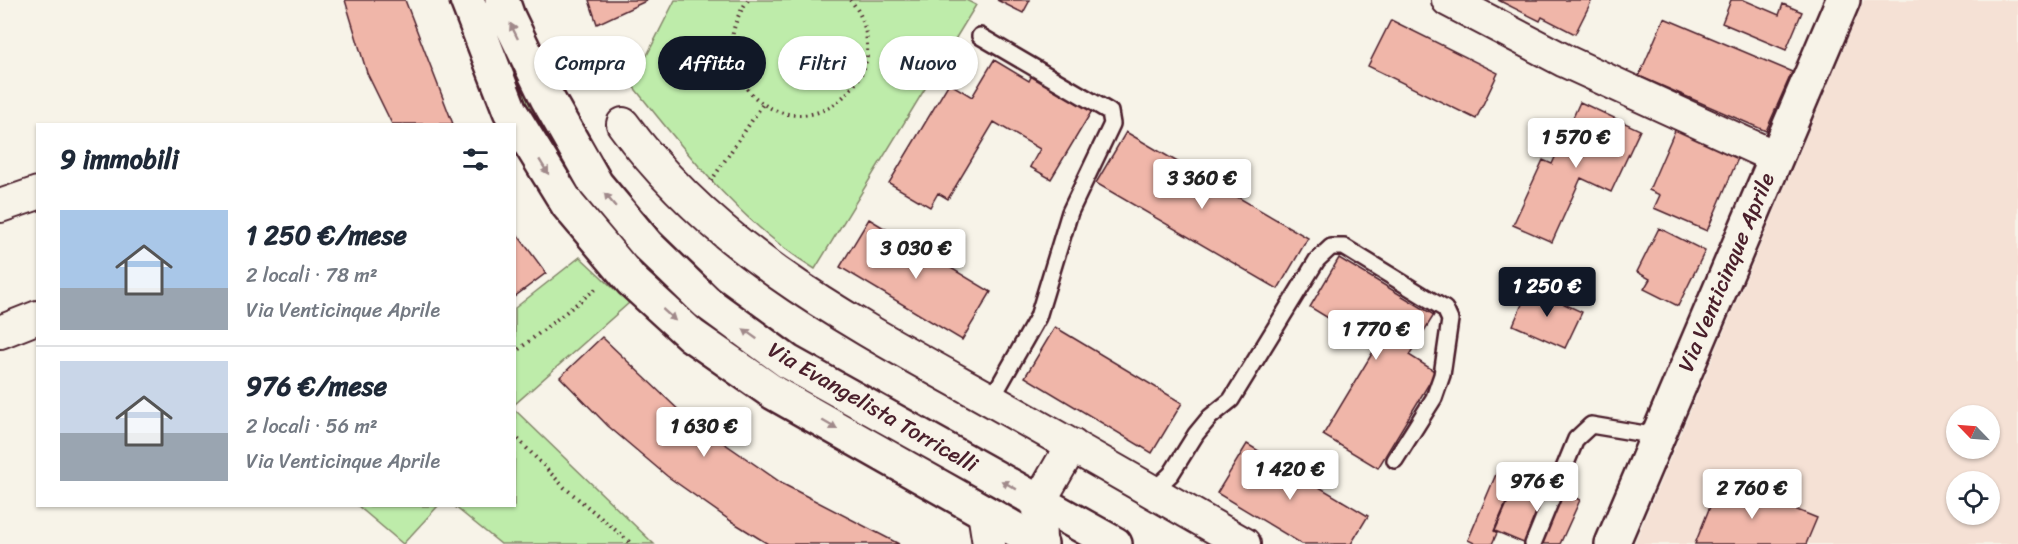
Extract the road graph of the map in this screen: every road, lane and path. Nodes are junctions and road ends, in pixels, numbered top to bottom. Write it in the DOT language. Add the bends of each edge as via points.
graph roads {
  1 [pos="467,0"];
  2 [pos="502,0"];
  3 [pos="748,0"];
  4 [pos="850,0"];
  5 [pos="1448,0"];
  6 [pos="1843,0"];
  7 [pos="980,36"];
  8 [pos="763,104"];
  9 [pos="623,124"];
  10 [pos="1774,157"];
  11 [pos="36,194"];
  12 [pos="691,204"];
  13 [pos="0,206"];
  14 [pos="602,284"];
  15 [pos="36,318"];
  16 [pos="0,332"];
  17 [pos="516,351"];
  18 [pos="991,400"];
  19 [pos="1657,436"];
  20 [pos="516,437"];
  21 [pos="1071,445"];
  22 [pos="1395,460"];
  23 [pos="1152,492"];
  24 [pos="1039,502"];
  25 [pos="984,512"];
  26 [pos="632,544"];
  27 [pos="989,544"];
  28 [pos="1041,544"];
  29 [pos="1115,544"];
  30 [pos="1244,544"];
  31 [pos="1533,544"];
  32 [pos="1611,544"];
  1 -- 25 [label="street, Via Evangelista Torricelli, one-way" via="510,111 568,205 632,281 691,335 774,393"];
  24 -- 2 [label="street, Via Evangelista Torricelli, one-way" via="788,362 706,302 647,245 596,184 547,98"];
  3 -- 8 [label="path" via="734,23 730,49 740,81"];
  4 -- 8 [label="path" via="861,17 867,45 866,60 854,86 832,105 812,113 790,114"];
  5 -- 10 [label="street" via="1565,61"];
  6 -- 10 [label="street, Via Venticinque Aprile"];
  7 -- 18 [label="lane" via="1110,112 1112,124 1070,212 1038,317"];
  8 -- 12 [label="path" via="712,180"];
  9 -- 12 [label="street" via="650,161"];
  10 -- 19 [label="street, Via Venticinque Aprile"];
  11 -- 13 [label="street"];
  12 -- 18 [label="street" via="768,268 885,341"];
  14 -- 17 [label="path"];
  15 -- 16 [label="street"];
  18 -- 21 [label="street"];
  19 -- 31 [label="lane" via="1591,425 1576,439"];
  19 -- 32 [label="street, Via Venticinque Aprile"];
  20 -- 26 [label="path" via="564,487"];
  21 -- 23 [label="street"];
  21 -- 24 [label="street"];
  22 -- 23 [label="lane" via="1434,398 1442,375 1450,320 1445,309 1427,296 1344,247 1331,247 1317,260 1231,399 1203,426 1171,474"];
  23 -- 30 [label="street"];
  24 -- 28 [label="street"];
  24 -- 29 [label="street, Via Evangelista Torricelli"];
  25 -- 27 [label="street"];
  25 -- 28 [label="street, Via Evangelista Torricelli"];
}
